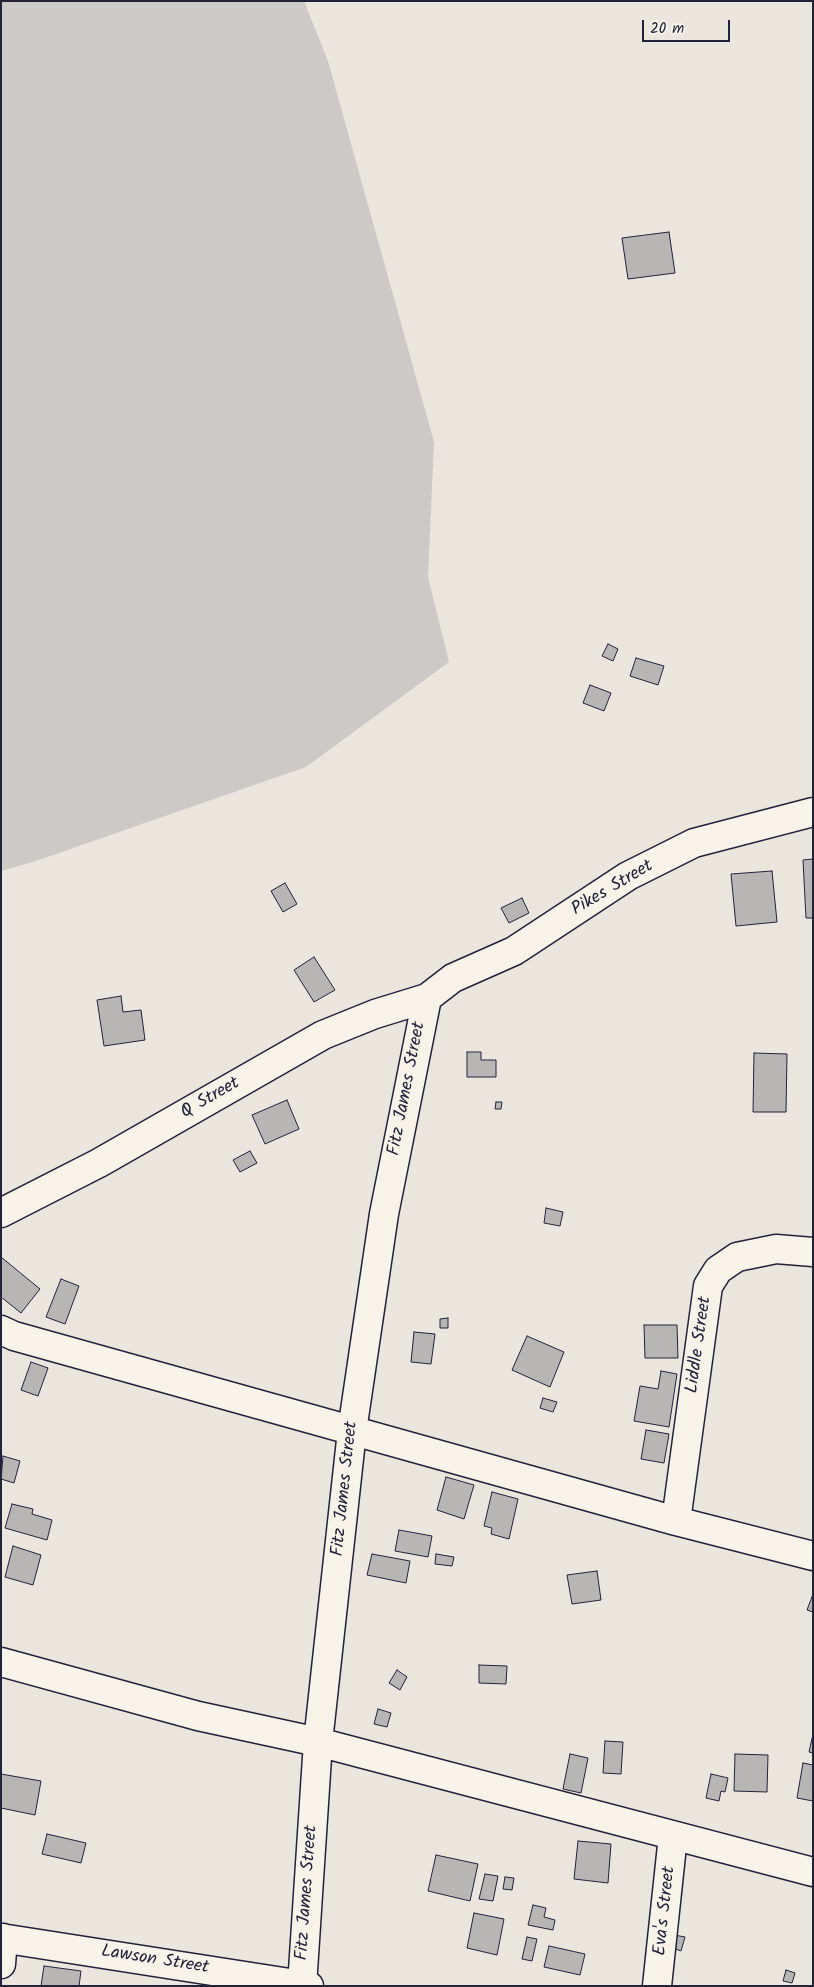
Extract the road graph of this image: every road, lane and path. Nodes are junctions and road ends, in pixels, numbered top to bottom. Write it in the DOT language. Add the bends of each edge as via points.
graph roads {
  1 [pos="813,812"];
  2 [pos="426,998"];
  3 [pos="1,1212"];
  4 [pos="813,1252"];
  5 [pos="1,1330"];
  6 [pos="352,1431"];
  7 [pos="676,1521"];
  8 [pos="813,1556"];
  9 [pos="1,1662"];
  10 [pos="318,1742"];
  11 [pos="673,1836"];
  12 [pos="813,1872"];
  13 [pos="2,1947"];
  14 [pos="304,1985"];
  15 [pos="657,1986"];
  1 -- 2 [label="street, Pikes Street" via="694,843 628,876 514,951 453,978"];
  2 -- 3 [label="street, Q Street" via="323,1035 99,1163"];
  2 -- 6 [label="street, Fitz James Street" via="384,1214"];
  4 -- 7 [label="street, Liddle Street" via="776,1249 737,1257 718,1270 708,1286"];
  5 -- 6 [label="street"];
  6 -- 7 [label="street"];
  6 -- 10 [label="street, Fitz James Street"];
  7 -- 8 [label="street"];
  9 -- 10 [label="street" via="198,1716"];
  10 -- 11 [label="street"];
  10 -- 14 [label="street, Fitz James Street"];
  11 -- 12 [label="street"];
  11 -- 15 [label="street, Eva's Street"];
  13 -- 14 [label="street, Lawson Street"];
}
